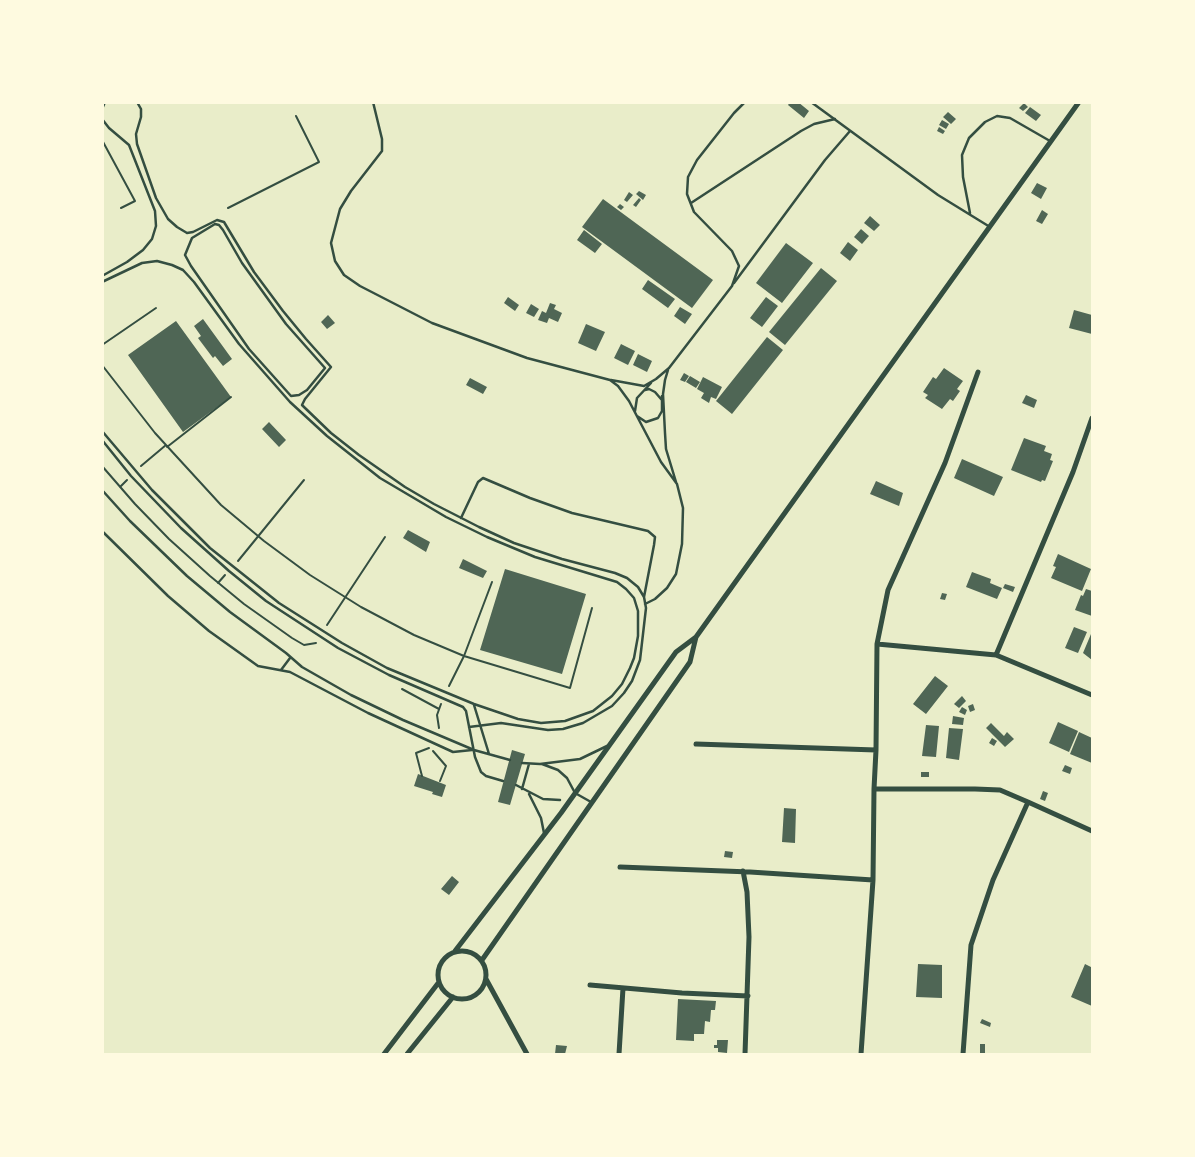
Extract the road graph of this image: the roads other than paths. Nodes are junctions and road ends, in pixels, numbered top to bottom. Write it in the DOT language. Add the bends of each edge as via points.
graph roads {
  1 [pos="105,102"];
  2 [pos="137,102"];
  3 [pos="372,102"];
  4 [pos="745,102"];
  5 [pos="811,102"];
  6 [pos="1079,102"];
  7 [pos="102,108"];
  8 [pos="102,119"];
  9 [pos="835,119"];
  10 [pos="850,130"];
  11 [pos="1051,142"];
  12 [pos="691,203"];
  13 [pos="970,214"];
  14 [pos="990,228"];
  15 [pos="198,231"];
  16 [pos="102,276"];
  17 [pos="102,282"];
  18 [pos="732,286"];
  19 [pos="669,368"];
  20 [pos="978,372"];
  21 [pos="656,379"];
  22 [pos="610,380"];
  23 [pos="665,380"];
  24 [pos="644,390"];
  25 [pos="662,400"];
  26 [pos="636,415"];
  27 [pos="1092,418"];
  28 [pos="102,431"];
  29 [pos="102,440"];
  30 [pos="677,484"];
  31 [pos="102,490"];
  32 [pos="461,518"];
  33 [pos="102,531"];
  34 [pos="644,598"];
  35 [pos="645,604"];
  36 [pos="696,637"];
  37 [pos="877,644"];
  38 [pos="996,655"];
  39 [pos="290,658"];
  40 [pos="281,670"];
  41 [pos="1092,696"];
  42 [pos="474,704"];
  43 [pos="480,726"];
  44 [pos="469,727"];
  45 [pos="610,744"];
  46 [pos="696,744"];
  47 [pos="474,750"];
  48 [pos="876,750"];
  49 [pos="489,754"];
  50 [pos="510,760"];
  51 [pos="522,763"];
  52 [pos="529,764"];
  53 [pos="540,764"];
  54 [pos="504,781"];
  55 [pos="516,785"];
  56 [pos="522,789"];
  57 [pos="874,789"];
  58 [pos="529,792"];
  59 [pos="576,793"];
  60 [pos="560,800"];
  61 [pos="1028,802"];
  62 [pos="593,803"];
  63 [pos="1092,831"];
  64 [pos="544,835"];
  65 [pos="620,867"];
  66 [pos="743,871"];
  67 [pos="873,880"];
  68 [pos="455,951"];
  69 [pos="482,960"];
  70 [pos="486,979"];
  71 [pos="439,982"];
  72 [pos="590,985"];
  73 [pos="623,988"];
  74 [pos="748,996"];
  75 [pos="453,998"];
  76 [pos="384,1054"];
  77 [pos="407,1054"];
  78 [pos="527,1054"];
  79 [pos="619,1054"];
  80 [pos="745,1054"];
  81 [pos="861,1054"];
  82 [pos="963,1054"];
  1 -- 7 [label="lane"];
  2 -- 15 [label="lane" via="141,117 137,144 156,198 168,219 177,227 187,232"];
  3 -- 22 [label="lane" via="382,151 340,209 330,243 344,276 392,304 453,332 527,358"];
  4 -- 12 [label="lane" via="697,160 688,177 687,194"];
  5 -- 9 [label="lane"];
  6 -- 11 [label="street"];
  8 -- 16 [label="lane" via="129,145 154,211 156,226 152,239 143,250"];
  9 -- 10 [label="lane"];
  9 -- 12 [label="lane" via="814,124 794,135"];
  10 -- 13 [label="lane" via="938,195"];
  10 -- 18 [label="lane"];
  11 -- 13 [label="lane" via="1010,118 997,116 985,122 969,138 962,156"];
  11 -- 14 [label="street"];
  12 -- 18 [label="lane" via="694,212 732,251 739,266"];
  13 -- 14 [label="lane"];
  14 -- 36 [label="street"];
  15 -- 15 [label="lane" via="185,254 202,283 249,349 280,384 292,396 307,390 325,368 268,299 220,225"];
  15 -- 32 [label="lane" via="217,220 224,222 286,316 332,367 302,405 331,433 377,468"];
  17 -- 42 [label="lane" via="142,262 156,261 183,270 239,344 290,402 380,478 446,517 536,557 616,582 634,598 639,623 634,658 612,696 593,711 566,721 541,723"];
  18 -- 19 [label="lane"];
  19 -- 21 [label="lane"];
  19 -- 23 [label="lane"];
  20 -- 37 [label="street" via="945,463 888,590"];
  21 -- 22 [label="lane" via="644,386"];
  21 -- 24 [label="lane"];
  22 -- 26 [label="lane" via="618,386"];
  23 -- 25 [label="lane"];
  23 -- 30 [label="lane" via="666,449"];
  24 -- 25 [label="lane" via="655,392"];
  24 -- 26 [label="lane" via="637,398"];
  25 -- 26 [label="lane" via="658,418 646,422"];
  26 -- 30 [label="lane" via="661,462"];
  27 -- 38 [label="street" via="1073,472"];
  28 -- 42 [label="lane" via="190,529 279,604 387,668"];
  29 -- 44 [label="lane" via="180,528 229,572 332,644 389,675 463,707"];
  30 -- 35 [label="lane" via="683,508 680,560 667,588"];
  31 -- 39 [label="lane" via="186,576"];
  32 -- 34 [label="lane" via="514,543 627,578 638,586"];
  32 -- 34 [label="lane" via="483,478 572,513 648,531 655,537"];
  33 -- 40 [label="lane" via="168,596 209,630 258,666"];
  34 -- 35 [label="lane"];
  35 -- 43 [label="lane" via="644,634 637,670 612,706 583,723 563,728 501,724"];
  36 -- 45 [label="street" via="676,652"];
  36 -- 62 [label="street" via="690,662"];
  37 -- 38 [label="street"];
  37 -- 48 [label="street"];
  38 -- 41 [label="street"];
  39 -- 40 [label="lane"];
  39 -- 47 [label="lane" via="386,712"];
  40 -- 47 [label="lane" via="453,752"];
  42 -- 43 [label="lane"];
  43 -- 44 [label="lane"];
  43 -- 49 [label="lane"];
  44 -- 47 [label="lane"];
  45 -- 53 [label="lane" via="580,759"];
  45 -- 59 [label="street"];
  46 -- 48 [label="street"];
  47 -- 49 [label="lane"];
  47 -- 54 [label="lane" via="481,772"];
  48 -- 57 [label="street"];
  49 -- 50 [label="lane"];
  51 -- 52 [label="lane"];
  52 -- 53 [label="lane"];
  52 -- 56 [label="lane"];
  53 -- 59 [label="lane" via="558,770"];
  55 -- 56 [label="lane"];
  56 -- 58 [label="lane"];
  57 -- 61 [label="street" via="1000,790"];
  57 -- 67 [label="street"];
  58 -- 60 [label="lane" via="543,799"];
  58 -- 64 [label="lane" via="541,818"];
  59 -- 62 [label="lane"];
  59 -- 64 [label="street"];
  61 -- 63 [label="street"];
  61 -- 82 [label="street" via="993,880 971,944"];
  62 -- 69 [label="street"];
  64 -- 68 [label="street"];
  65 -- 66 [label="street"];
  66 -- 67 [label="street"];
  66 -- 74 [label="street" via="749,937"];
  67 -- 81 [label="street"];
  68 -- 69 [label="street" via="470,951"];
  68 -- 71 [label="street" via="448,954 439,967"];
  69 -- 70 [label="street"];
  70 -- 75 [label="street" via="480,992 474,996"];
  70 -- 78 [label="street"];
  71 -- 75 [label="street"];
  71 -- 76 [label="street"];
  72 -- 73 [label="street"];
  73 -- 74 [label="street"];
  73 -- 79 [label="street"];
  74 -- 80 [label="street"];
  75 -- 77 [label="street"];
}
